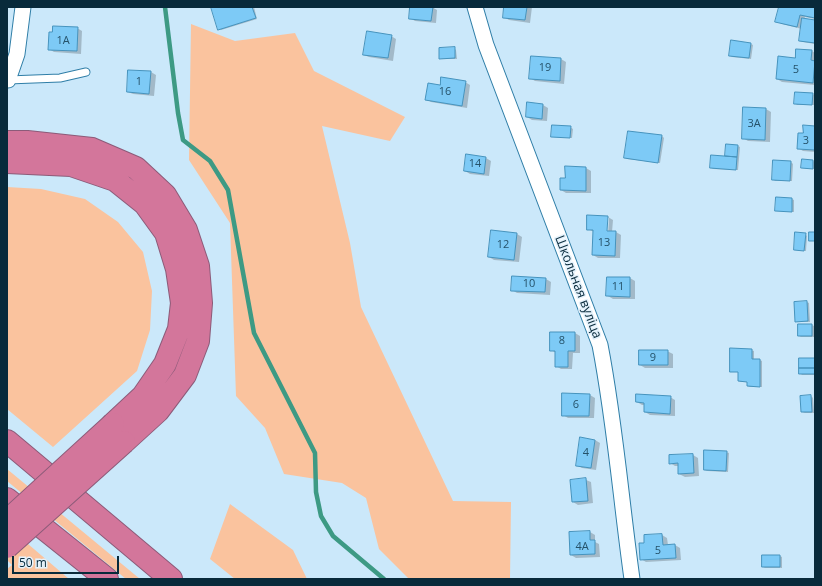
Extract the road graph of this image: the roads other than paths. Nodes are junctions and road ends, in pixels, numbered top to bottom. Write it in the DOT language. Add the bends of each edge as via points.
graph roads {
  1 [pos="23,7"];
  2 [pos="474,7"];
  3 [pos="86,72"];
  4 [pos="8,80"];
  5 [pos="7,142"];
  6 [pos="7,162"];
  7 [pos="118,433"];
  8 [pos="7,441"];
  9 [pos="7,499"];
  10 [pos="7,521"];
  11 [pos="7,547"];
  12 [pos="107,579"];
  13 [pos="171,579"];
  14 [pos="632,579"];
  1 -- 4 [label="street" via="17,54"];
  2 -- 14 [label="street, Школьная вуліца" via="486,45 600,345 616,445"];
  3 -- 4 [label="lane" via="60,78"];
  5 -- 7 [label="highway" via="92,149 136,168 165,195 186,230 198,266 201,303 198,341 185,375 158,411"];
  6 -- 7 [label="highway" via="71,164 116,180 145,204 166,233 177,269 182,302 178,329 165,364"];
  7 -- 10 [label="highway, bridge"];
  7 -- 11 [label="highway, bridge"];
  8 -- 13 [label="highway"];
  9 -- 12 [label="highway"];
}
